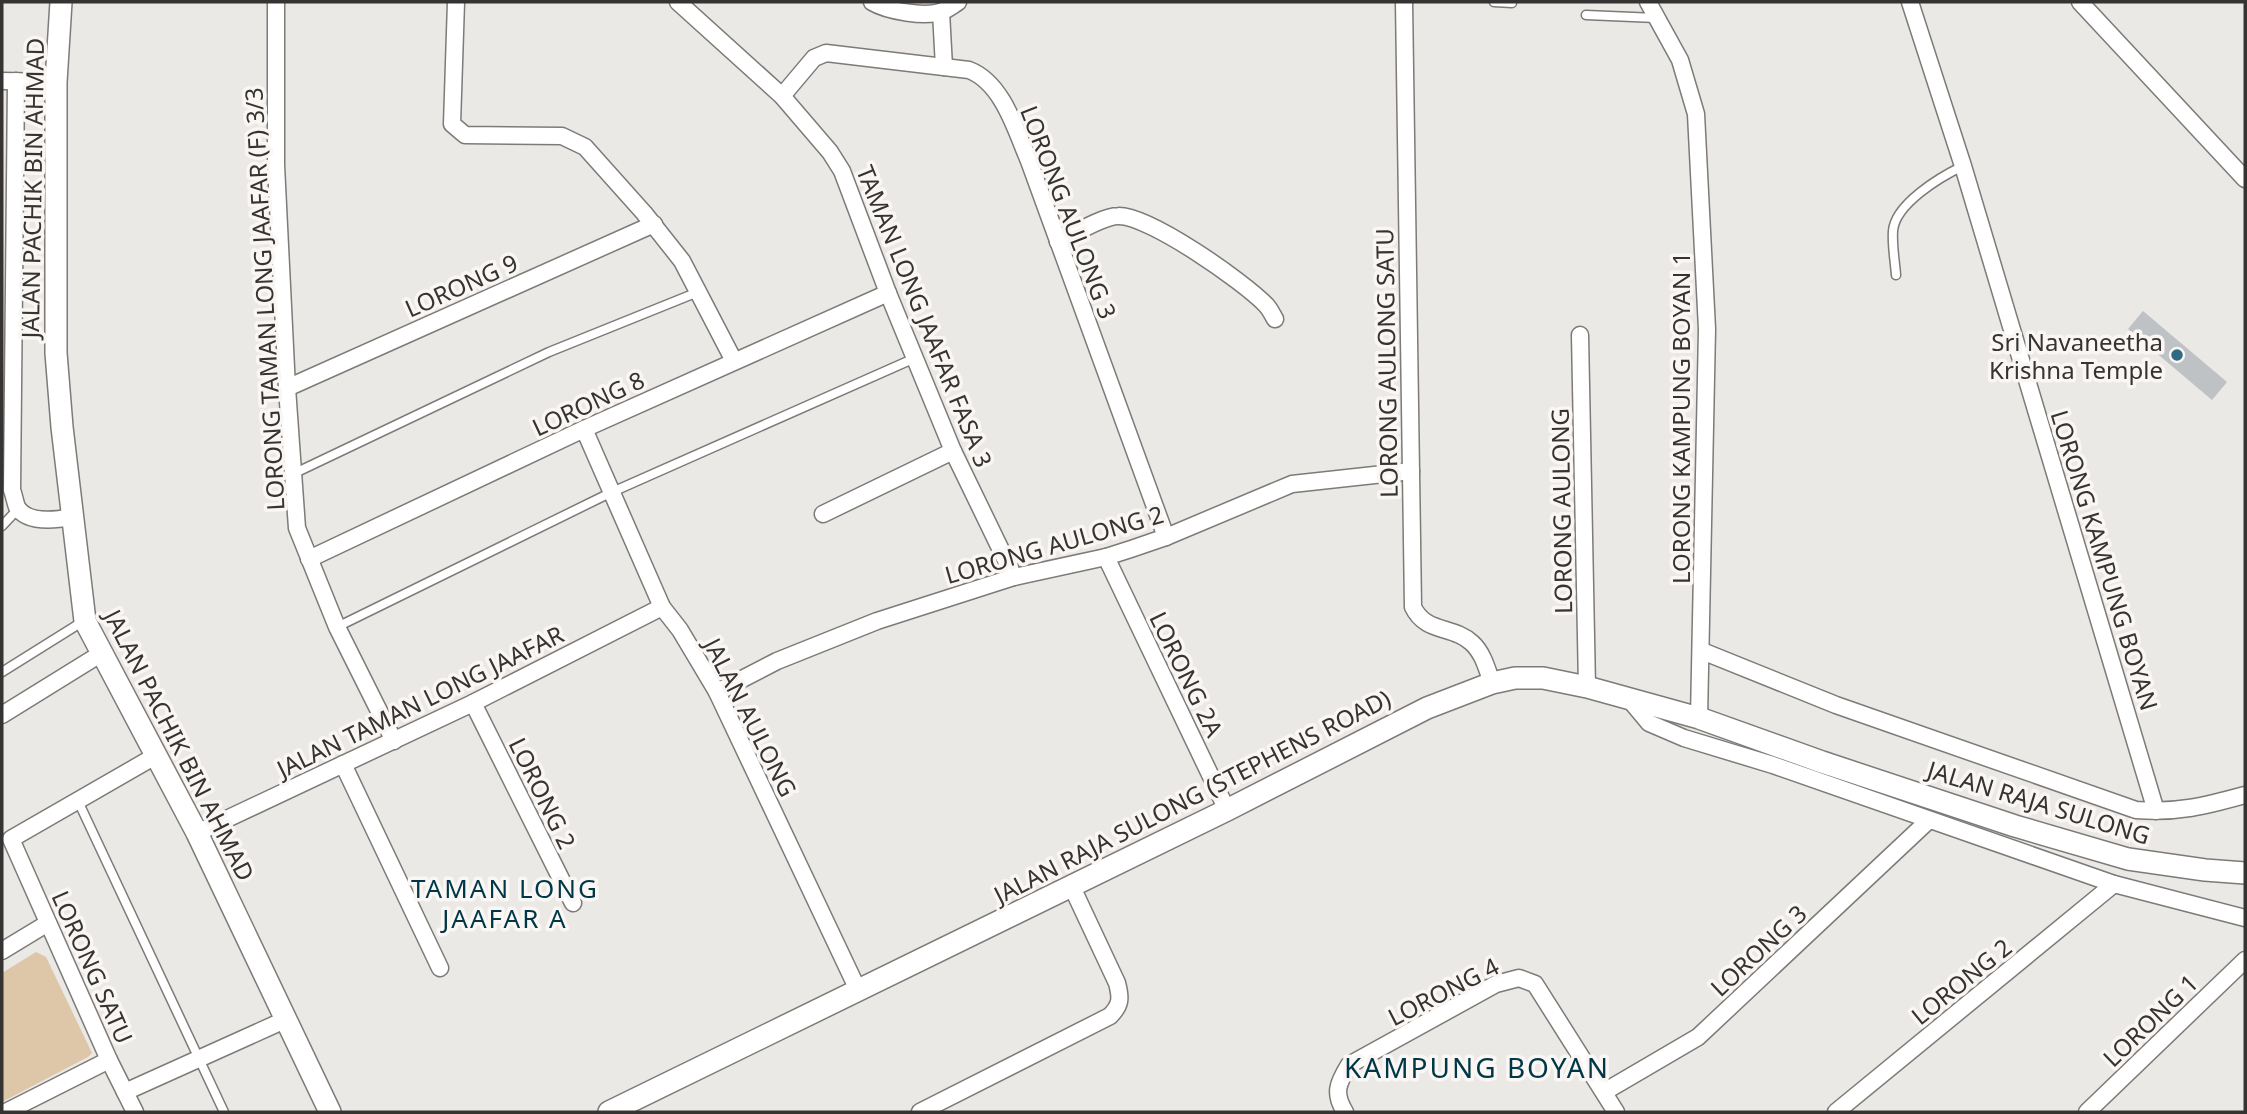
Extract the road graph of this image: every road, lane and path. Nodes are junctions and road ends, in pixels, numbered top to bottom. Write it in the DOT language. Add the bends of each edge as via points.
graph roads {
  1 [pos="61,2"];
  2 [pos="276,2"];
  3 [pos="456,2"];
  4 [pos="678,2"];
  5 [pos="872,2"];
  6 [pos="958,2"];
  7 [pos="1404,2"];
  8 [pos="1494,2"];
  9 [pos="1648,2"];
  10 [pos="1910,2"];
  11 [pos="2080,2"];
  12 [pos="1511,3"];
  13 [pos="942,12"];
  14 [pos="1586,15"];
  15 [pos="1657,18"];
  16 [pos="944,67"];
  17 [pos="9,81"];
  18 [pos="56,82"];
  19 [pos="782,96"];
  20 [pos="1963,166"];
  21 [pos="2245,179"];
  22 [pos="654,224"];
  23 [pos="1058,242"];
  24 [pos="8,272"];
  25 [pos="1896,275"];
  26 [pos="698,292"];
  27 [pos="888,293"];
  28 [pos="1275,319"];
  29 [pos="1580,335"];
  30 [pos="915,358"];
  31 [pos="734,361"];
  32 [pos="287,388"];
  33 [pos="584,429"];
  34 [pos="953,451"];
  35 [pos="1411,471"];
  36 [pos="295,473"];
  37 [pos="7,490"];
  38 [pos="610,493"];
  39 [pos="18,509"];
  40 [pos="823,514"];
  41 [pos="72,517"];
  42 [pos="2,526"];
  43 [pos="1166,537"];
  44 [pos="1105,557"];
  45 [pos="309,559"];
  46 [pos="1014,578"];
  47 [pos="662,607"];
  48 [pos="85,621"];
  49 [pos="337,627"];
  50 [pos="1702,651"];
  51 [pos="102,653"];
  52 [pos="2,672"];
  53 [pos="1492,683"];
  54 [pos="1587,687"];
  55 [pos="718,692"];
  56 [pos="1629,699"];
  57 [pos="473,703"];
  58 [pos="2,715"];
  59 [pos="1699,718"];
  60 [pos="394,741"];
  61 [pos="157,755"];
  62 [pos="1822,762"];
  63 [pos="343,764"];
  64 [pos="2245,795"];
  65 [pos="78,801"];
  66 [pos="1227,810"];
  67 [pos="2156,811"];
  68 [pos="1928,821"];
  69 [pos="197,833"];
  70 [pos="6,841"];
  71 [pos="2245,873"];
  72 [pos="2114,884"];
  73 [pos="1072,887"];
  74 [pos="573,903"];
  75 [pos="2245,918"];
  76 [pos="48,923"];
  77 [pos="2,951"];
  78 [pos="2245,960"];
  79 [pos="440,968"];
  80 [pos="858,990"];
  81 [pos="288,1019"];
  82 [pos="198,1059"];
  83 [pos="109,1060"];
  84 [pos="125,1092"];
  85 [pos="1604,1092"];
  86 [pos="1342,1108"];
  87 [pos="6,1112"];
  88 [pos="135,1112"];
  89 [pos="224,1112"];
  90 [pos="331,1112"];
  91 [pos="609,1112"];
  92 [pos="920,1112"];
  93 [pos="1616,1112"];
  94 [pos="1836,1112"];
  95 [pos="2087,1112"];
  1 -- 18 [label="street, JALAN PACHIK BIN AHMAD"];
  2 -- 32 [label="street, LORONG TAMAN LONG JAAFAR (F) 3/3" via="276,164"];
  3 -- 22 [label="street" via="452,124 458,131 465,135 562,136 577,141"];
  4 -- 19 [label="street, TAMAN LONG JAAFAR FASA 3"];
  5 -- 13 [label="street" via="898,12"];
  6 -- 13 [label="street"];
  7 -- 35 [label="street, LORONG AULONG SATU"];
  8 -- 12 [label="lane"];
  9 -- 15 [label="street, LORONG KAMPUNG BOYAN 1"];
  10 -- 20 [label="street, LORONG KAMPUNG BOYAN"];
  11 -- 21 [label="street"];
  13 -- 16 [label="street"];
  14 -- 15 [label="lane"];
  15 -- 50 [label="street, LORONG KAMPUNG BOYAN 1" via="1680,60 1696,114 1707,329"];
  16 -- 19 [label="street, LORONG AULONG 3" via="826,53 814,58"];
  16 -- 23 [label="street, LORONG AULONG 3" via="981,75 1002,101"];
  17 -- 18 [label="street"];
  17 -- 24 [label="street"];
  18 -- 41 [label="street, JALAN PACHIK BIN AHMAD" via="56,353"];
  19 -- 27 [label="street, TAMAN LONG JAAFAR FASA 3" via="842,171"];
  20 -- 25 [label="lane" via="1927,186 1900,213 1893,231"];
  20 -- 67 [label="street, LORONG KAMPUNG BOYAN"];
  22 -- 26 [label="street"];
  22 -- 32 [label="street, LORONG 9"];
  23 -- 28 [label="street" via="1115,215 1128,217 1225,271 1268,306"];
  23 -- 43 [label="street, LORONG AULONG 3"];
  24 -- 37 [label="street"];
  26 -- 31 [label="street"];
  26 -- 36 [label="lane" via="549,352"];
  27 -- 30 [label="street, TAMAN LONG JAAFAR FASA 3"];
  27 -- 31 [label="street, LORONG 8"];
  29 -- 54 [label="street, LORONG AULONG"];
  30 -- 34 [label="street, TAMAN LONG JAAFAR FASA 3"];
  30 -- 38 [label="lane"];
  31 -- 33 [label="street, LORONG 8"];
  32 -- 36 [label="street, LORONG TAMAN LONG JAAFAR (F) 3/3"];
  33 -- 38 [label="street, JALAN AULONG"];
  33 -- 45 [label="street, LORONG 8"];
  34 -- 40 [label="street"];
  34 -- 46 [label="street, TAMAN LONG JAAFAR FASA 3"];
  35 -- 43 [label="street, LORONG AULONG 2" via="1292,484"];
  35 -- 53 [label="street, LORONG AULONG SATU" via="1413,607 1428,625 1472,643"];
  36 -- 45 [label="street, LORONG TAMAN LONG JAAFAR (F) 3/3" via="297,528"];
  37 -- 39 [label="street"];
  38 -- 47 [label="street, JALAN AULONG"];
  38 -- 49 [label="lane"];
  39 -- 41 [label="street" via="51,521"];
  39 -- 42 [label="lane"];
  41 -- 48 [label="street, JALAN PACHIK BIN AHMAD"];
  43 -- 44 [label="street, LORONG AULONG 2"];
  44 -- 46 [label="street, LORONG AULONG 2"];
  44 -- 66 [label="street, LORONG 2A"];
  45 -- 49 [label="street, LORONG TAMAN LONG JAAFAR (F) 3/3"];
  46 -- 55 [label="street, LORONG AULONG 2" via="877,621 777,661"];
  47 -- 55 [label="street, JALAN AULONG"];
  47 -- 57 [label="street, JALAN TAMAN LONG JAAFAR"];
  48 -- 51 [label="street, JALAN PACHIK BIN AHMAD"];
  48 -- 52 [label="lane"];
  49 -- 60 [label="street, LORONG TAMAN LONG JAAFAR (F) 3/3"];
  50 -- 59 [label="street, LORONG KAMPUNG BOYAN 1"];
  50 -- 67 [label="street" via="1836,705 2047,780 2136,810"];
  51 -- 58 [label="street"];
  51 -- 61 [label="street, JALAN PACHIK BIN AHMAD"];
  53 -- 54 [label="street, JALAN RAJA SULONG (STEPHENS ROAD)" via="1543,678"];
  53 -- 66 [label="street, JALAN RAJA SULONG (STEPHENS ROAD)" via="1427,708"];
  54 -- 56 [label="street, JALAN RAJA SULONG (STEPHENS ROAD)"];
  55 -- 80 [label="street, JALAN AULONG"];
  56 -- 59 [label="street, JALAN RAJA SULONG (STEPHENS ROAD)"];
  56 -- 68 [label="street" via="1648,723 1684,738"];
  57 -- 60 [label="street, JALAN TAMAN LONG JAAFAR"];
  57 -- 74 [label="street, LORONG 2"];
  59 -- 62 [label="street, JALAN RAJA SULONG (STEPHENS ROAD)"];
  60 -- 63 [label="street, JALAN TAMAN LONG JAAFAR"];
  61 -- 65 [label="street"];
  61 -- 69 [label="street, JALAN PACHIK BIN AHMAD"];
  62 -- 71 [label="street, JALAN RAJA SULONG" via="2127,859"];
  63 -- 69 [label="street, JALAN TAMAN LONG JAAFAR"];
  63 -- 79 [label="street"];
  64 -- 67 [label="street" via="2191,809"];
  65 -- 70 [label="street"];
  65 -- 82 [label="lane"];
  66 -- 73 [label="street, JALAN RAJA SULONG (STEPHENS ROAD)"];
  68 -- 72 [label="street"];
  68 -- 85 [label="street, LORONG 3" via="1698,1037"];
  69 -- 81 [label="street, JALAN PACHIK BIN AHMAD"];
  70 -- 76 [label="street, LORONG SATU"];
  72 -- 75 [label="street"];
  72 -- 94 [label="street, LORONG 2"];
  73 -- 80 [label="street, JALAN RAJA SULONG (STEPHENS ROAD)"];
  73 -- 92 [label="street" via="1117,983 1119,1007 1110,1016"];
  76 -- 77 [label="street"];
  76 -- 83 [label="street, LORONG SATU"];
  78 -- 95 [label="street, LORONG 1"];
  80 -- 91 [label="street, JALAN RAJA SULONG (STEPHENS ROAD)"];
  81 -- 82 [label="street"];
  81 -- 90 [label="street, JALAN PACHIK BIN AHMAD"];
  82 -- 84 [label="street"];
  82 -- 89 [label="lane"];
  83 -- 84 [label="street, LORONG SATU"];
  83 -- 87 [label="street"];
  84 -- 88 [label="street, LORONG SATU"];
  85 -- 86 [label="street, LORONG 4" via="1535,984 1519,978 1496,984 1349,1066 1338,1084"];
  85 -- 93 [label="street, LORONG 4"];
}
